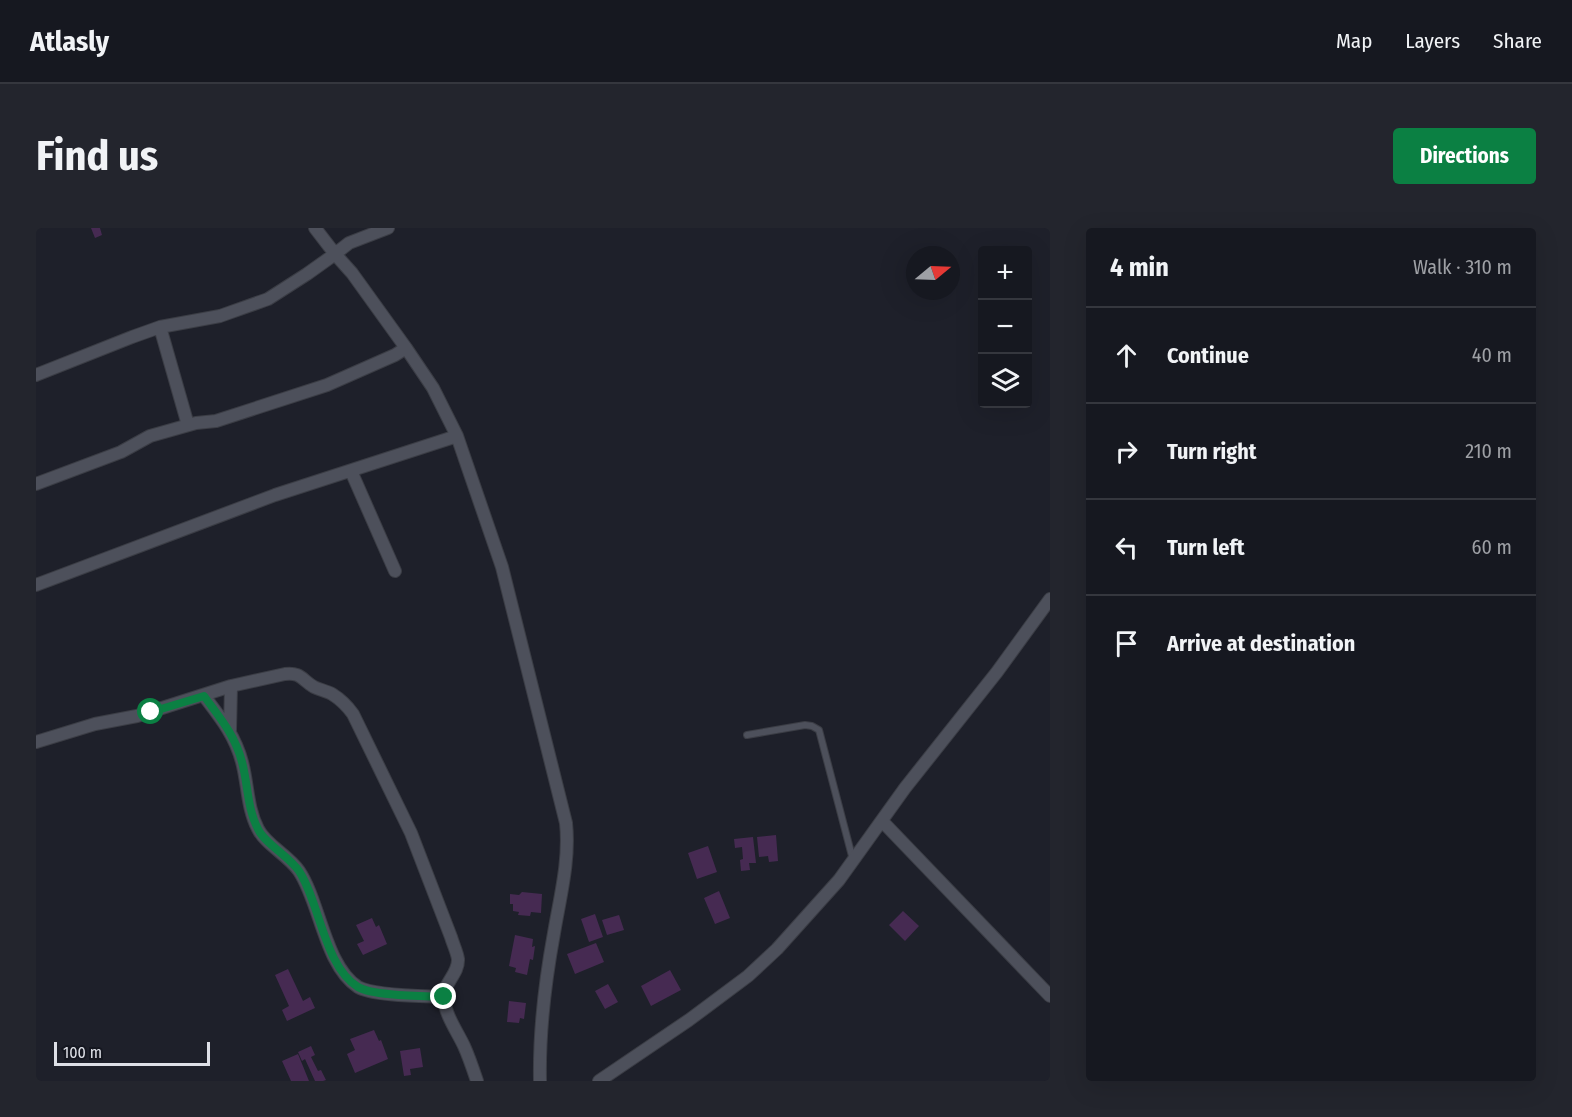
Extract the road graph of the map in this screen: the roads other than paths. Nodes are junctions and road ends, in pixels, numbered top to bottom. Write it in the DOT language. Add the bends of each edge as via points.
graph roads {
  1 [pos="315,228"];
  2 [pos="388,228"];
  3 [pos="335,254"];
  4 [pos="160,327"];
  5 [pos="406,348"];
  6 [pos="36,375"];
  7 [pos="188,425"];
  8 [pos="457,436"];
  9 [pos="351,471"];
  10 [pos="36,484"];
  11 [pos="395,572"];
  12 [pos="36,585"];
  13 [pos="1050,599"];
  14 [pos="231,687"];
  15 [pos="204,696"];
  16 [pos="230,730"];
  17 [pos="747,735"];
  18 [pos="36,742"];
  19 [pos="882,821"];
  20 [pos="854,860"];
  21 [pos="1050,996"];
  22 [pos="444,997"];
  23 [pos="477,1081"];
  24 [pos="540,1081"];
  25 [pos="598,1081"];
  1 -- 3 [label="street"];
  2 -- 3 [label="street" via="349,243"];
  3 -- 4 [label="street" via="268,299 220,316"];
  3 -- 5 [label="street"];
  4 -- 6 [label="street"];
  4 -- 7 [label="street"];
  5 -- 7 [label="street" via="327,386 216,421"];
  5 -- 8 [label="street" via="433,388"];
  7 -- 10 [label="street" via="150,436 122,452"];
  8 -- 9 [label="street"];
  8 -- 24 [label="street" via="502,567 568,836 545,982"];
  9 -- 11 [label="street"];
  9 -- 12 [label="street" via="275,495"];
  13 -- 19 [label="street"];
  14 -- 15 [label="street"];
  14 -- 16 [label="street"];
  14 -- 22 [label="street" via="293,673 348,706 411,833 457,954 458,963"];
  15 -- 16 [label="street"];
  15 -- 18 [label="street"];
  16 -- 22 [label="street" via="243,763 257,829 298,870 330,949 351,982 373,992"];
  17 -- 20 [label="lane" via="805,725 819,730"];
  19 -- 20 [label="street"];
  19 -- 21 [label="street"];
  20 -- 25 [label="street" via="777,949 748,976"];
  22 -- 23 [label="street"];
}
